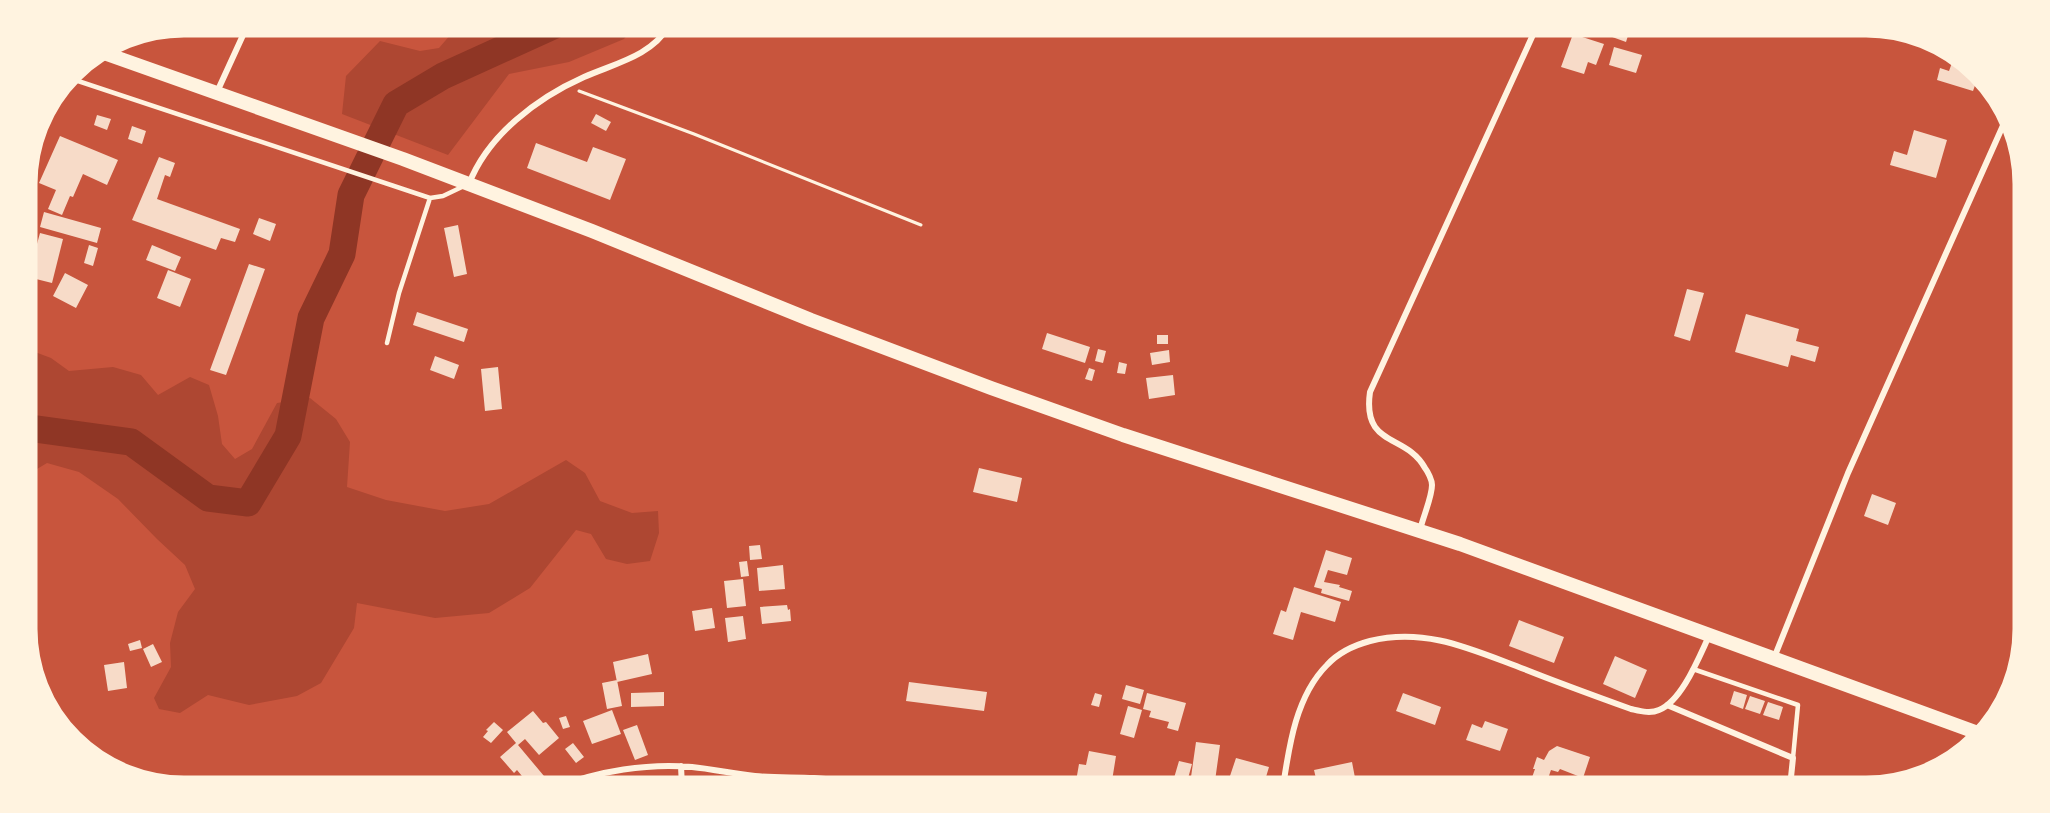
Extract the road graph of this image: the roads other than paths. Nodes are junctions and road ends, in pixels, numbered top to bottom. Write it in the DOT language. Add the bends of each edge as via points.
graph roads {
  1 [pos="243,36"];
  2 [pos="663,36"];
  3 [pos="1533,36"];
  4 [pos="111,56"];
  5 [pos="77,81"];
  6 [pos="217,93"];
  7 [pos="2003,127"];
  8 [pos="469,184"];
  9 [pos="430,198"];
  10 [pos="387,343"];
  11 [pos="1420,530"];
  12 [pos="1709,636"];
  13 [pos="1773,658"];
  14 [pos="1693,669"];
  15 [pos="1667,705"];
  16 [pos="1973,731"];
  17 [pos="1793,758"];
  18 [pos="681,766"];
  19 [pos="592,777"];
  20 [pos="682,777"];
  21 [pos="782,777"];
  22 [pos="1285,777"];
  23 [pos="1791,777"];
  1 -- 6 [label="street"];
  2 -- 8 [label="street" via="648,50 539,102 513,123 476,165"];
  3 -- 11 [label="street" via="1370,392 1371,421 1378,431 1422,461 1428,472 1432,484"];
  4 -- 6 [label="main road"];
  5 -- 9 [label="lane"];
  6 -- 8 [label="main road"];
  7 -- 13 [label="street" via="1848,473"];
  8 -- 9 [label="lane"];
  8 -- 11 [label="main road" via="981,384 1123,435"];
  9 -- 10 [label="lane"];
  11 -- 12 [label="main road"];
  12 -- 13 [label="main road"];
  12 -- 14 [label="street"];
  13 -- 16 [label="main road"];
  14 -- 15 [label="street"];
  14 -- 17 [label="lane" via="1798,705"];
  15 -- 17 [label="street"];
  15 -- 22 [label="street" via="1649,712 1630,709 1435,639 1378,639 1344,652 1317,677 1297,719"];
  17 -- 23 [label="street"];
  18 -- 19 [label="street" via="653,766"];
  18 -- 20 [label="street"];
  18 -- 21 [label="street"];
}
